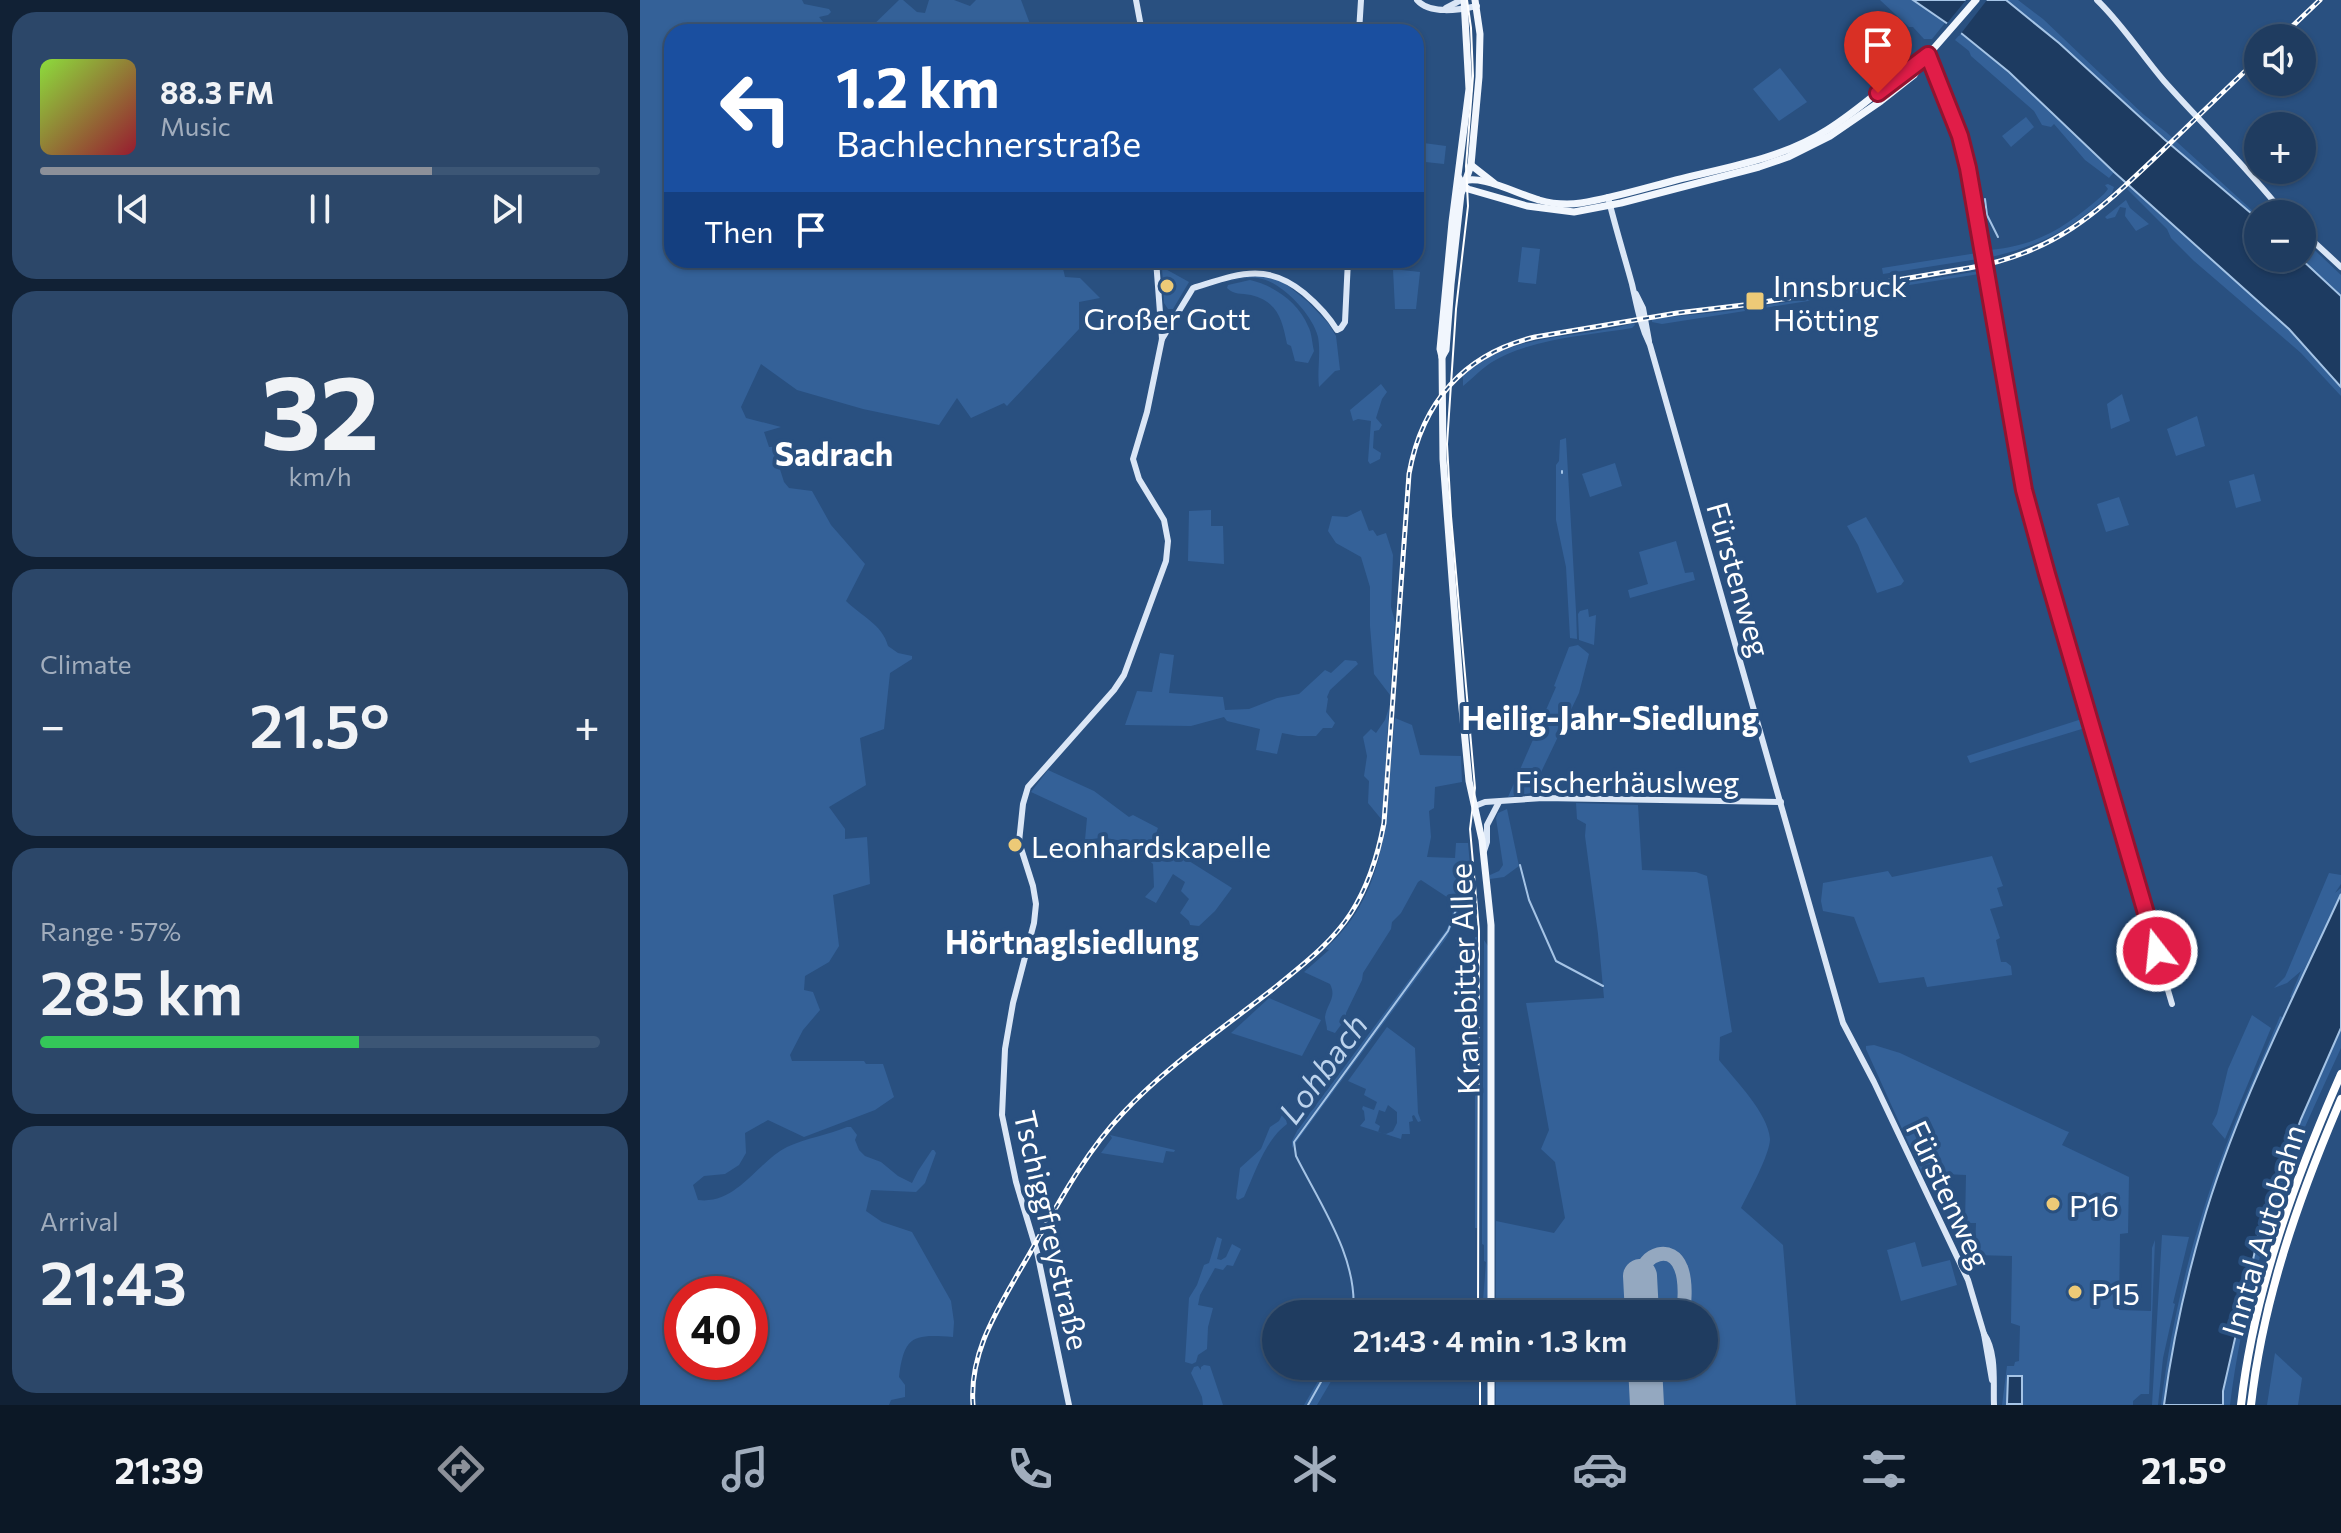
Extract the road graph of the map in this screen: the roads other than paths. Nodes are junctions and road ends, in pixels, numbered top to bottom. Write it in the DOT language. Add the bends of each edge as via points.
graph roads {
  1 [pos="1136,0"];
  2 [pos="1361,0"];
  3 [pos="1417,0"];
  4 [pos="1976,0"];
  5 [pos="2097,0"];
  6 [pos="1463,3"];
  7 [pos="1476,3"];
  8 [pos="1140,24"];
  9 [pos="1360,24"];
  10 [pos="1924,59"];
  11 [pos="1471,165"];
  12 [pos="1461,183"];
  13 [pos="1499,186"];
  14 [pos="1474,191"];
  15 [pos="2273,200"];
  16 [pos="1609,201"];
  17 [pos="1460,206"];
  18 [pos="2316,244"];
  19 [pos="2341,267"];
  20 [pos="1157,268"];
  21 [pos="1348,268"];
  22 [pos="1162,339"];
  23 [pos="1442,357"];
  24 [pos="1499,802"];
  25 [pos="1781,802"];
  26 [pos="1475,806"];
  27 [pos="1484,851"];
  28 [pos="2172,1004"];
  29 [pos="2341,1074"];
  30 [pos="2341,1099"];
  31 [pos="1491,1300"];
  32 [pos="1491,1380"];
  33 [pos="1069,1405"];
  34 [pos="1491,1405"];
  35 [pos="1994,1405"];
  36 [pos="2241,1405"];
  37 [pos="2251,1405"];
  1 -- 8 [label="street"];
  2 -- 9 [label="street"];
  3 -- 6 [label="street" via="1428,9"];
  4 -- 10 [label="main road"];
  5 -- 15 [label="street"];
  6 -- 7 [label="street"];
  6 -- 12 [label="main road" via="1469,83"];
  7 -- 11 [label="main road" via="1480,55"];
  10 -- 16 [label="main road" via="1914,75 1881,101 1801,151 1759,167"];
  10 -- 28 [label="street" via="1938,75 1963,146 2024,490"];
  11 -- 12 [label="main road"];
  11 -- 13 [label="main road"];
  12 -- 13 [label="main road"];
  12 -- 14 [label="main road"];
  12 -- 17 [label="main road"];
  12 -- 23 [label="main road"];
  13 -- 16 [label="main road" via="1557,204"];
  14 -- 16 [label="main road" via="1574,212"];
  14 -- 17 [label="main road"];
  16 -- 25 [label="street, Fürstenweg" via="1638,317"];
  17 -- 23 [label="main road"];
  18 -- 19 [label="street"];
  20 -- 22 [label="street"];
  21 -- 22 [label="street" via="1345,322 1337,330 1295,286 1258,272 1193,288"];
  22 -- 33 [label="street, Tschiggfreystraße" via="1133,459 1164,520 1166,561 1124,675 1028,787 1019,842 1036,904 1013,1003 1002,1107"];
  23 -- 26 [label="main road, Kranebitter Allee" via="1445,494"];
  24 -- 25 [label="street, Fischerhäuslweg"];
  24 -- 26 [label="street, Fischerhäuslweg"];
  24 -- 27 [label="street" via="1487,825"];
  25 -- 35 [label="street, Fürstenweg" via="1840,1009 1968,1280 1984,1334"];
  26 -- 27 [label="main road, Kranebitter Allee"];
  27 -- 31 [label="main road, Kranebitter Allee" via="1491,939"];
  29 -- 36 [label="highway, Inntal Autobahn" via="2272,1257"];
  30 -- 37 [label="highway, Inntal Autobahn" via="2280,1266"];
  32 -- 34 [label="main road"];
}
